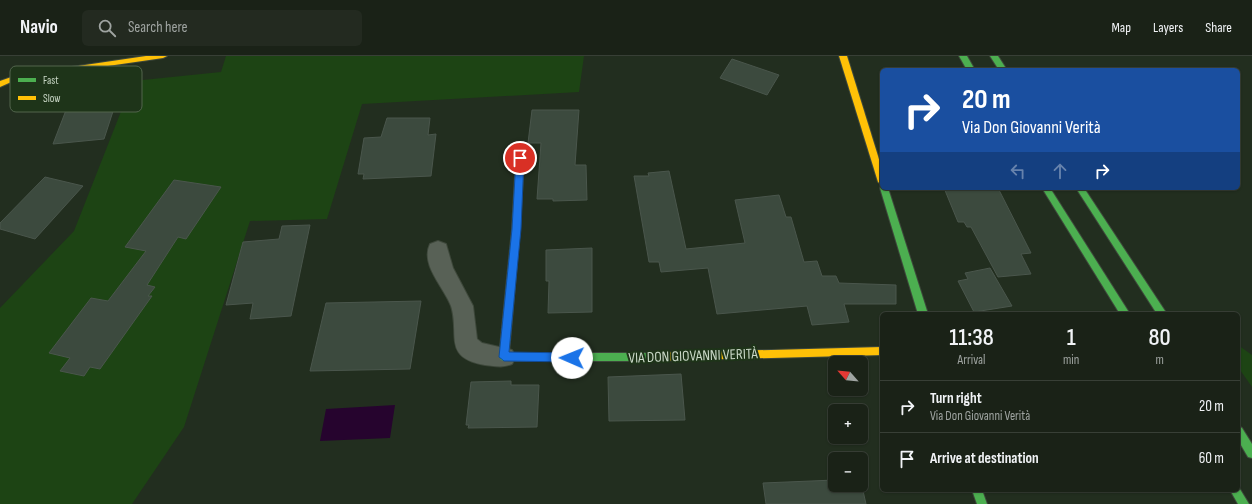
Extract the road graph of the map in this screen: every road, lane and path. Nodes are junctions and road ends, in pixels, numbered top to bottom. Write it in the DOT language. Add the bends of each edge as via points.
graph roads {
  1 [pos="163,56"];
  2 [pos="844,56"];
  3 [pos="963,56"];
  4 [pos="994,56"];
  5 [pos="93,66"];
  6 [pos="970,68"];
  7 [pos="1002,68"];
  8 [pos="10,80"];
  9 [pos="0,84"];
  10 [pos="520,158"];
  11 [pos="880,175"];
  12 [pos="885,190"];
  13 [pos="1047,190"];
  14 [pos="1081,190"];
  15 [pos="438,250"];
  16 [pos="922,312"];
  17 [pos="1124,312"];
  18 [pos="1161,312"];
  19 [pos="880,351"];
  20 [pos="504,357"];
  21 [pos="1240,434"];
  22 [pos="1252,452"];
  23 [pos="978,492"];
  24 [pos="1236,492"];
  25 [pos="982,504"];
  26 [pos="1244,504"];
  1 -- 5 [label="main road"];
  2 -- 11 [label="main road"];
  3 -- 6 [label="main road"];
  4 -- 7 [label="main road"];
  8 -- 9 [label="main road"];
  10 -- 20 [label="main road"];
  12 -- 16 [label="main road"];
  13 -- 17 [label="main road"];
  14 -- 18 [label="main road"];
  15 -- 20 [label="street, VIA DON GIOVANNI VERITÀ" via="442,269 462,306 466,344 477,353"];
  19 -- 20 [label="main road, VIA DON GIOVANNI VERITÀ" via="600,358"];
  21 -- 22 [label="main road"];
  23 -- 25 [label="main road"];
  24 -- 26 [label="main road"];
}
